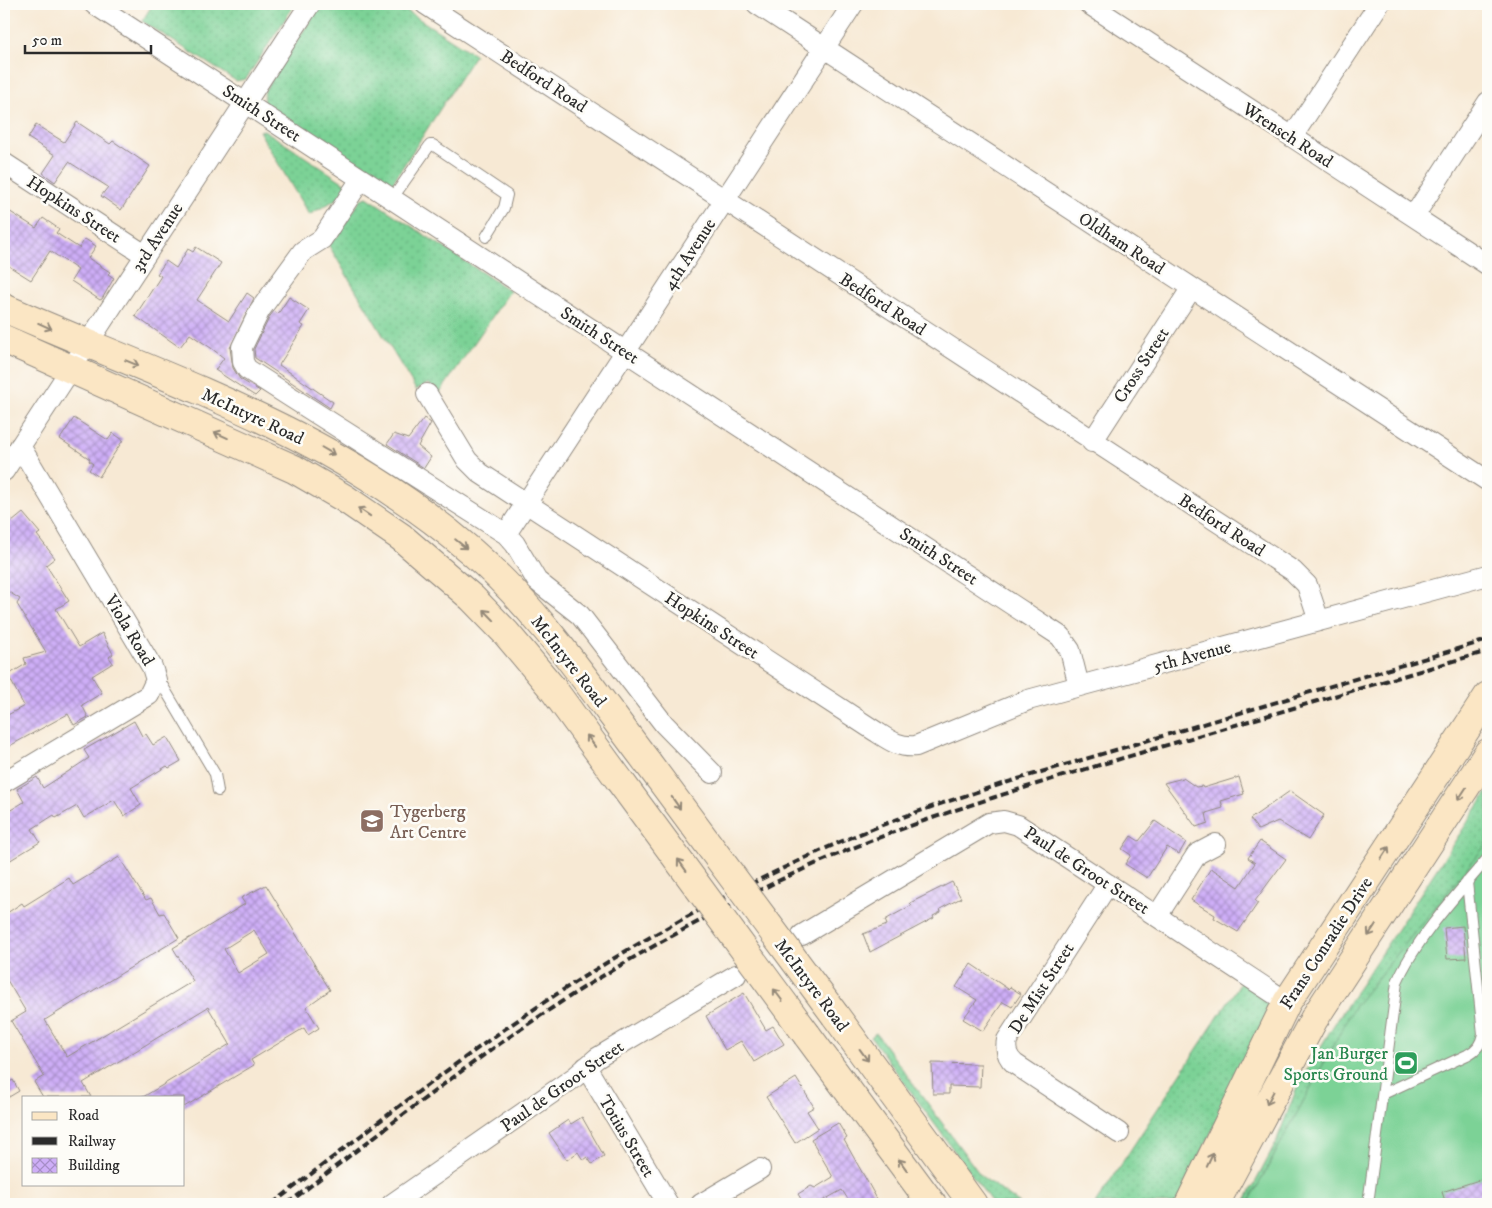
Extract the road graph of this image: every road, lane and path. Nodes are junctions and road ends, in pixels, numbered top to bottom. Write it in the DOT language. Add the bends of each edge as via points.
graph roads {
  1 [pos="94,4"];
  2 [pos="310,4"];
  3 [pos="425,4"];
  4 [pos="757,4"];
  5 [pos="853,4"];
  6 [pos="1089,4"];
  7 [pos="1379,4"];
  8 [pos="824,48"];
  9 [pos="246,102"];
  10 [pos="1488,102"];
  11 [pos="1292,137"];
  12 [pos="4,164"];
  13 [pos="362,179"];
  14 [pos="392,199"];
  15 [pos="725,200"];
  16 [pos="1414,216"];
  17 [pos="486,237"];
  18 [pos="145,255"];
  19 [pos="1488,265"];
  20 [pos="1191,289"];
  21 [pos="4,308"];
  22 [pos="4,339"];
  23 [pos="87,344"];
  24 [pos="625,351"];
  25 [pos="71,369"];
  26 [pos="427,394"];
  27 [pos="1092,442"];
  28 [pos="20,446"];
  29 [pos="4,471"];
  30 [pos="1488,481"];
  31 [pos="525,503"];
  32 [pos="506,534"];
  33 [pos="1488,575"];
  34 [pos="1319,621"];
  35 [pos="152,666"];
  36 [pos="1079,686"];
  37 [pos="1488,696"];
  38 [pos="899,746"];
  39 [pos="1488,753"];
  40 [pos="712,773"];
  41 [pos="4,782"];
  42 [pos="218,791"];
  43 [pos="1216,844"];
  44 [pos="1488,858"];
  45 [pos="1467,882"];
  46 [pos="1108,884"];
  47 [pos="1156,916"];
  48 [pos="802,935"];
  49 [pos="736,975"];
  50 [pos="1287,1002"];
  51 [pos="586,1067"];
  52 [pos="1383,1094"];
  53 [pos="1119,1133"];
  54 [pos="760,1169"];
  55 [pos="392,1204"];
  56 [pos="668,1204"];
  57 [pos="701,1204"];
  58 [pos="932,1204"];
  59 [pos="973,1204"];
  60 [pos="1189,1204"];
  61 [pos="1215,1204"];
  62 [pos="1368,1204"];
  1 -- 9 [label="street, Smith Street"];
  2 -- 9 [label="street, 3rd Avenue"];
  3 -- 15 [label="street, Bedford Road"];
  4 -- 8 [label="street, Oldham Road"];
  5 -- 8 [label="street, 4th Avenue"];
  6 -- 11 [label="street, Wrensch Road"];
  7 -- 11 [label="street"];
  8 -- 15 [label="street, 4th Avenue"];
  8 -- 20 [label="street, Oldham Road"];
  9 -- 13 [label="street, Smith Street"];
  9 -- 18 [label="street, 3rd Avenue"];
  10 -- 16 [label="street"];
  11 -- 16 [label="street, Wrensch Road"];
  12 -- 18 [label="street, Hopkins Street"];
  13 -- 14 [label="street, Smith Street"];
  13 -- 32 [label="street" via="322,238 303,251 260,310 242,347 243,362 247,369"];
  14 -- 17 [label="lane" via="423,152 433,145 507,195 504,208"];
  14 -- 24 [label="street, Smith Street"];
  15 -- 24 [label="street, 4th Avenue"];
  15 -- 27 [label="street, Bedford Road"];
  16 -- 19 [label="street, Wrensch Road"];
  18 -- 23 [label="street, 3rd Avenue"];
  20 -- 27 [label="street, Cross Street"];
  20 -- 30 [label="street, Oldham Road"];
  21 -- 23 [label="main road, McIntyre Road, one-way"];
  22 -- 25 [label="main road, McIntyre Road"];
  23 -- 25 [label="street, 3rd Avenue"];
  23 -- 59 [label="main road, McIntyre Road, one-way, bridge" via="262,417 321,447 403,498 472,553 537,619"];
  24 -- 31 [label="street, 4th Avenue"];
  24 -- 36 [label="street, Smith Street" via="1060,636 1070,650"];
  25 -- 28 [label="street, 3rd Avenue"];
  58 -- 25 [label="main road, McIntyre Road, one-way, bridge" via="553,689 472,598 401,537 294,469"];
  26 -- 31 [label="street, Hopkins Street" via="473,466"];
  27 -- 34 [label="street, Bedford Road" via="1301,577"];
  28 -- 29 [label="street, 3rd Avenue"];
  28 -- 35 [label="street, Viola Road"];
  31 -- 32 [label="street, 4th Avenue"];
  31 -- 38 [label="street, Hopkins Street"];
  32 -- 40 [label="street" via="537,581 580,615 664,724"];
  33 -- 34 [label="street, 5th Avenue"];
  34 -- 36 [label="street, 5th Avenue"];
  35 -- 41 [label="street, Viola Road" via="156,680 149,695"];
  35 -- 42 [label="lane" via="215,774"];
  36 -- 38 [label="street, 5th Avenue" via="1028,700 916,746"];
  50 -- 37 [label="main road, Frans Conradie Drive, one-way"];
  39 -- 61 [label="main road, Frans Conradie Drive, one-way" via="1314,1019"];
  43 -- 47 [label="street" via="1197,854"];
  44 -- 45 [label="lane"];
  45 -- 52 [label="lane" via="1404,966 1397,982"];
  45 -- 52 [label="lane" via="1482,1041 1467,1056"];
  46 -- 47 [label="street, Paul de Groot Street"];
  46 -- 48 [label="street, Paul de Groot Street" via="1018,825 996,821"];
  46 -- 53 [label="street, De Mist Street" via="1007,1040 1006,1047 1010,1060 1015,1064"];
  47 -- 50 [label="street, Paul de Groot Street"];
  49 -- 51 [label="street, Paul de Groot Street"];
  60 -- 50 [label="main road, Frans Conradie Drive, one-way"];
  51 -- 55 [label="street, Paul de Groot Street"];
  51 -- 56 [label="street, Totius Street"];
  52 -- 62 [label="lane"];
  54 -- 57 [label="street"];
}
